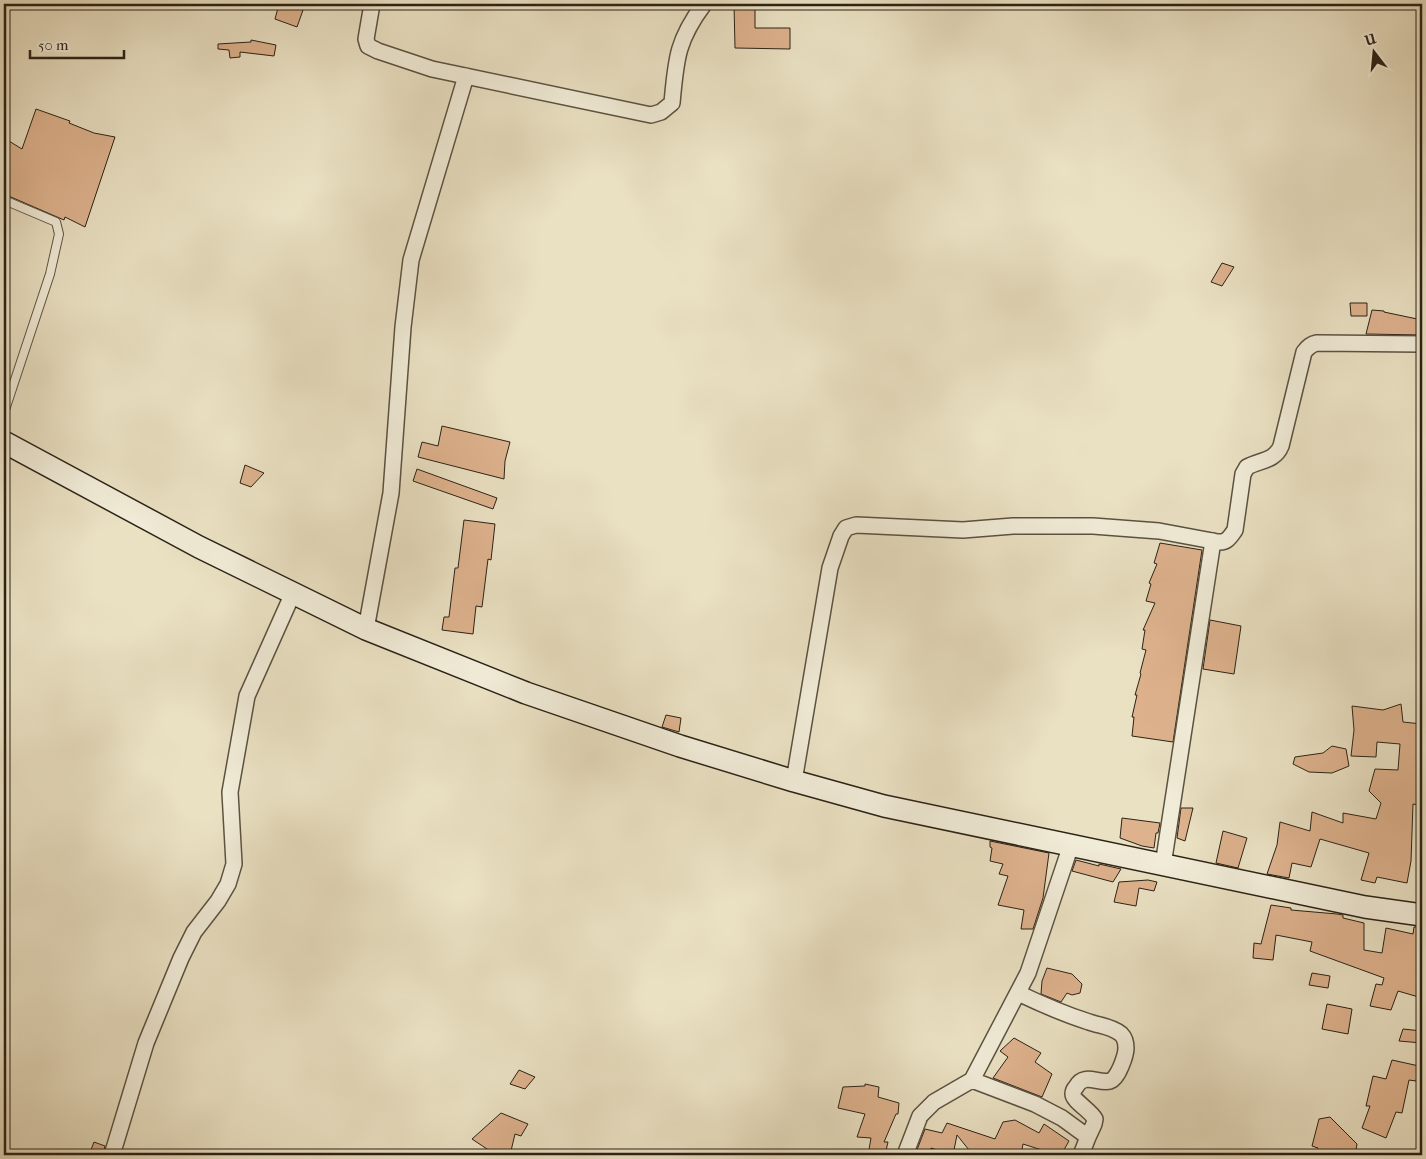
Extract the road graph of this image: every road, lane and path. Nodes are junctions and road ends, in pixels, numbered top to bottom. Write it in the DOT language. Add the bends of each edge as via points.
graph roads {
  1 [pos="372,4"];
  2 [pos="704,4"];
  3 [pos="466,76"];
  4 [pos="4,200"];
  5 [pos="1422,344"];
  6 [pos="4,413"];
  7 [pos="4,442"];
  8 [pos="1213,541"];
  9 [pos="293,593"];
  10 [pos="366,629"];
  11 [pos="794,782"];
  12 [pos="1071,845"];
  13 [pos="1163,865"];
  14 [pos="1422,915"];
  15 [pos="1018,993"];
  16 [pos="972,1080"];
  17 [pos="1088,1137"];
  18 [pos="112,1155"];
  19 [pos="905,1155"];
  20 [pos="1081,1155"];
  1 -- 3 [label="street" via="366,39 368,46 432,69"];
  2 -- 3 [label="street" via="683,36 675,64 672,103 667,109 651,115"];
  3 -- 10 [label="street" via="411,260 391,493"];
  4 -- 6 [label="lane" via="56,222 59,234 50,274"];
  5 -- 8 [label="street" via="1317,342 1307,348 1278,453 1247,467 1243,474 1234,530 1225,542"];
  7 -- 9 [label="street" via="199,547"];
  8 -- 11 [label="street" via="1159,531 1093,526 963,530 856,525 846,528 830,568"];
  8 -- 13 [label="street"];
  9 -- 10 [label="street"];
  9 -- 18 [label="street" via="247,696 230,792 234,864 228,884 194,932 181,958 146,1044"];
  10 -- 11 [label="street" via="526,693"];
  11 -- 12 [label="street" via="884,806"];
  12 -- 13 [label="street"];
  12 -- 15 [label="street" via="1028,973"];
  13 -- 14 [label="street"];
  15 -- 16 [label="street"];
  15 -- 17 [label="street" via="1110,1028 1126,1040 1126,1049 1115,1078 1111,1081 1082,1080 1074,1091 1075,1100 1095,1119"];
  16 -- 17 [label="street" via="1035,1104"];
  16 -- 19 [label="street" via="934,1102 920,1116"];
  17 -- 20 [label="street"];
}
